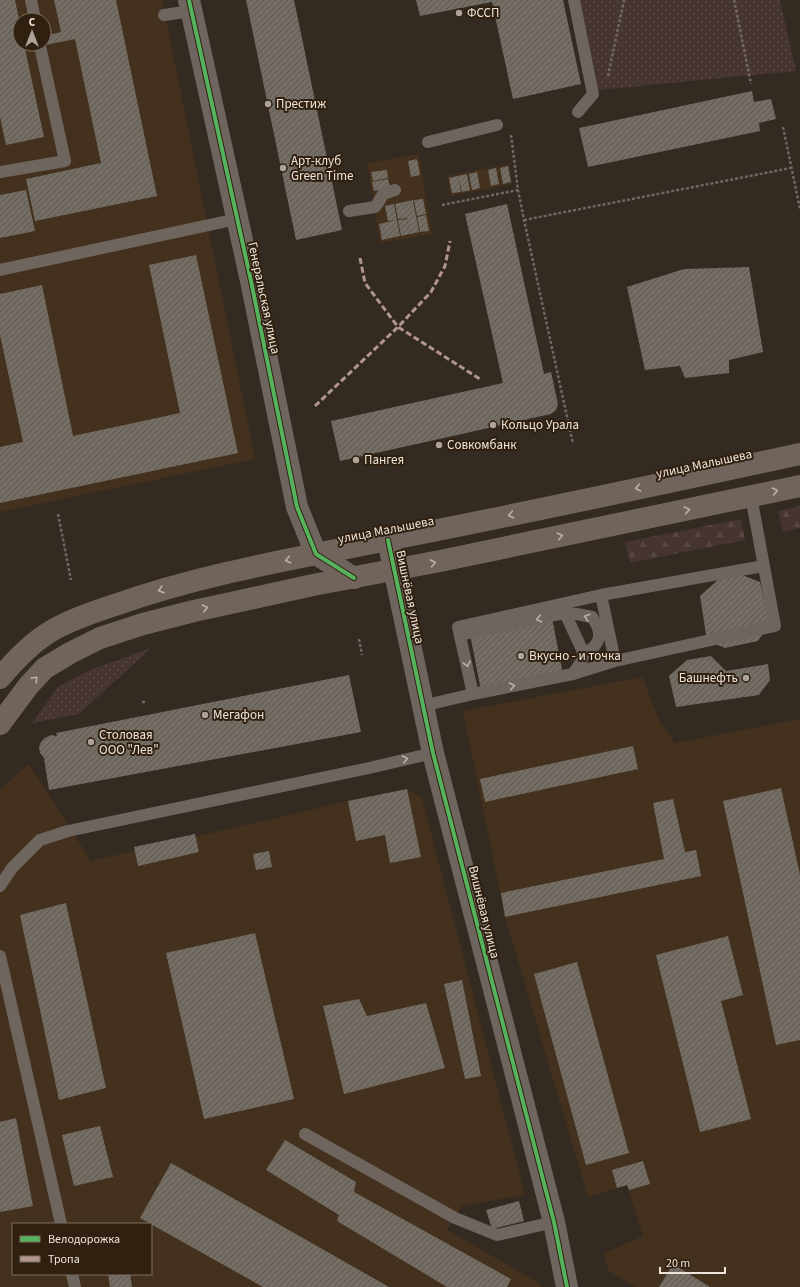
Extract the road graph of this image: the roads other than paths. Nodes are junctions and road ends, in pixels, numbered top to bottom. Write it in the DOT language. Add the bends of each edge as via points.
graph roads {
  1 [pos="31,0"];
  2 [pos="574,0"];
  3 [pos="190,6"];
  4 [pos="33,12"];
  5 [pos="164,15"];
  6 [pos="41,52"];
  7 [pos="578,112"];
  8 [pos="496,125"];
  9 [pos="428,142"];
  10 [pos="0,172"];
  11 [pos="395,190"];
  12 [pos="349,211"];
  13 [pos="237,219"];
  14 [pos="0,270"];
  15 [pos="800,454"];
  16 [pos="800,486"];
  17 [pos="751,496"];
  18 [pos="388,540"];
  19 [pos="316,554"];
  20 [pos="764,566"];
  21 [pos="395,570"];
  22 [pos="354,578"];
  23 [pos="601,595"];
  24 [pos="565,613"];
  25 [pos="460,635"];
  26 [pos="584,654"];
  27 [pos="615,661"];
  28 [pos="573,674"];
  29 [pos="0,678"];
  30 [pos="473,694"];
  31 [pos="422,706"];
  32 [pos="0,724"];
  33 [pos="433,753"];
  34 [pos="0,886"];
  35 [pos="0,956"];
  36 [pos="305,1134"];
  37 [pos="554,1222"];
  38 [pos="61,1223"];
  39 [pos="72,1275"];
  40 [pos="75,1287"];
  41 [pos="567,1287"];
  1 -- 4 [label="lane"];
  2 -- 7 [label="lane" via="593,94"];
  3 -- 5 [label="lane"];
  3 -- 13 [label="street, Генеральская улица"];
  6 -- 10 [label="lane" via="65,161"];
  8 -- 9 [label="lane"];
  11 -- 12 [label="lane" via="383,194 375,207"];
  13 -- 14 [label="lane"];
  13 -- 19 [label="street, Генеральская улица" via="297,507"];
  15 -- 18 [label="main road, улица Малышева, one-way"];
  17 -- 16 [label="main road, one-way"];
  17 -- 20 [label="lane"];
  21 -- 17 [label="main road, one-way"];
  18 -- 19 [label="main road, улица Малышева"];
  18 -- 21 [label="street, Вишнёвая улица"];
  19 -- 22 [label="street"];
  19 -- 29 [label="main road, улица Малышева, one-way" via="182,584 81,616 52,630 23,652"];
  20 -- 23 [label="lane"];
  20 -- 27 [label="lane" via="775,626"];
  21 -- 22 [label="main road"];
  21 -- 31 [label="street, Вишнёвая улица"];
  32 -- 22 [label="main road, one-way" via="45,668 100,638 194,611"];
  23 -- 25 [label="lane" via="458,627"];
  23 -- 27 [label="lane"];
  24 -- 25 [label="lane, one-way"];
  24 -- 26 [label="lane"];
  26 -- 24 [label="lane, one-way" via="594,649 599,641 598,627 592,617"];
  25 -- 30 [label="lane, one-way"];
  26 -- 28 [label="lane"];
  27 -- 28 [label="lane"];
  30 -- 28 [label="lane, one-way"];
  30 -- 31 [label="lane"];
  31 -- 33 [label="street, Вишнёвая улица"];
  34 -- 33 [label="lane, one-way" via="12,868 40,840 68,831"];
  33 -- 37 [label="street, Вишнёвая улица"];
  35 -- 38 [label="lane"];
  36 -- 37 [label="lane" via="455,1218 497,1235"];
  37 -- 41 [label="street, Вишнёвая улица"];
  39 -- 40 [label="lane"];
}
